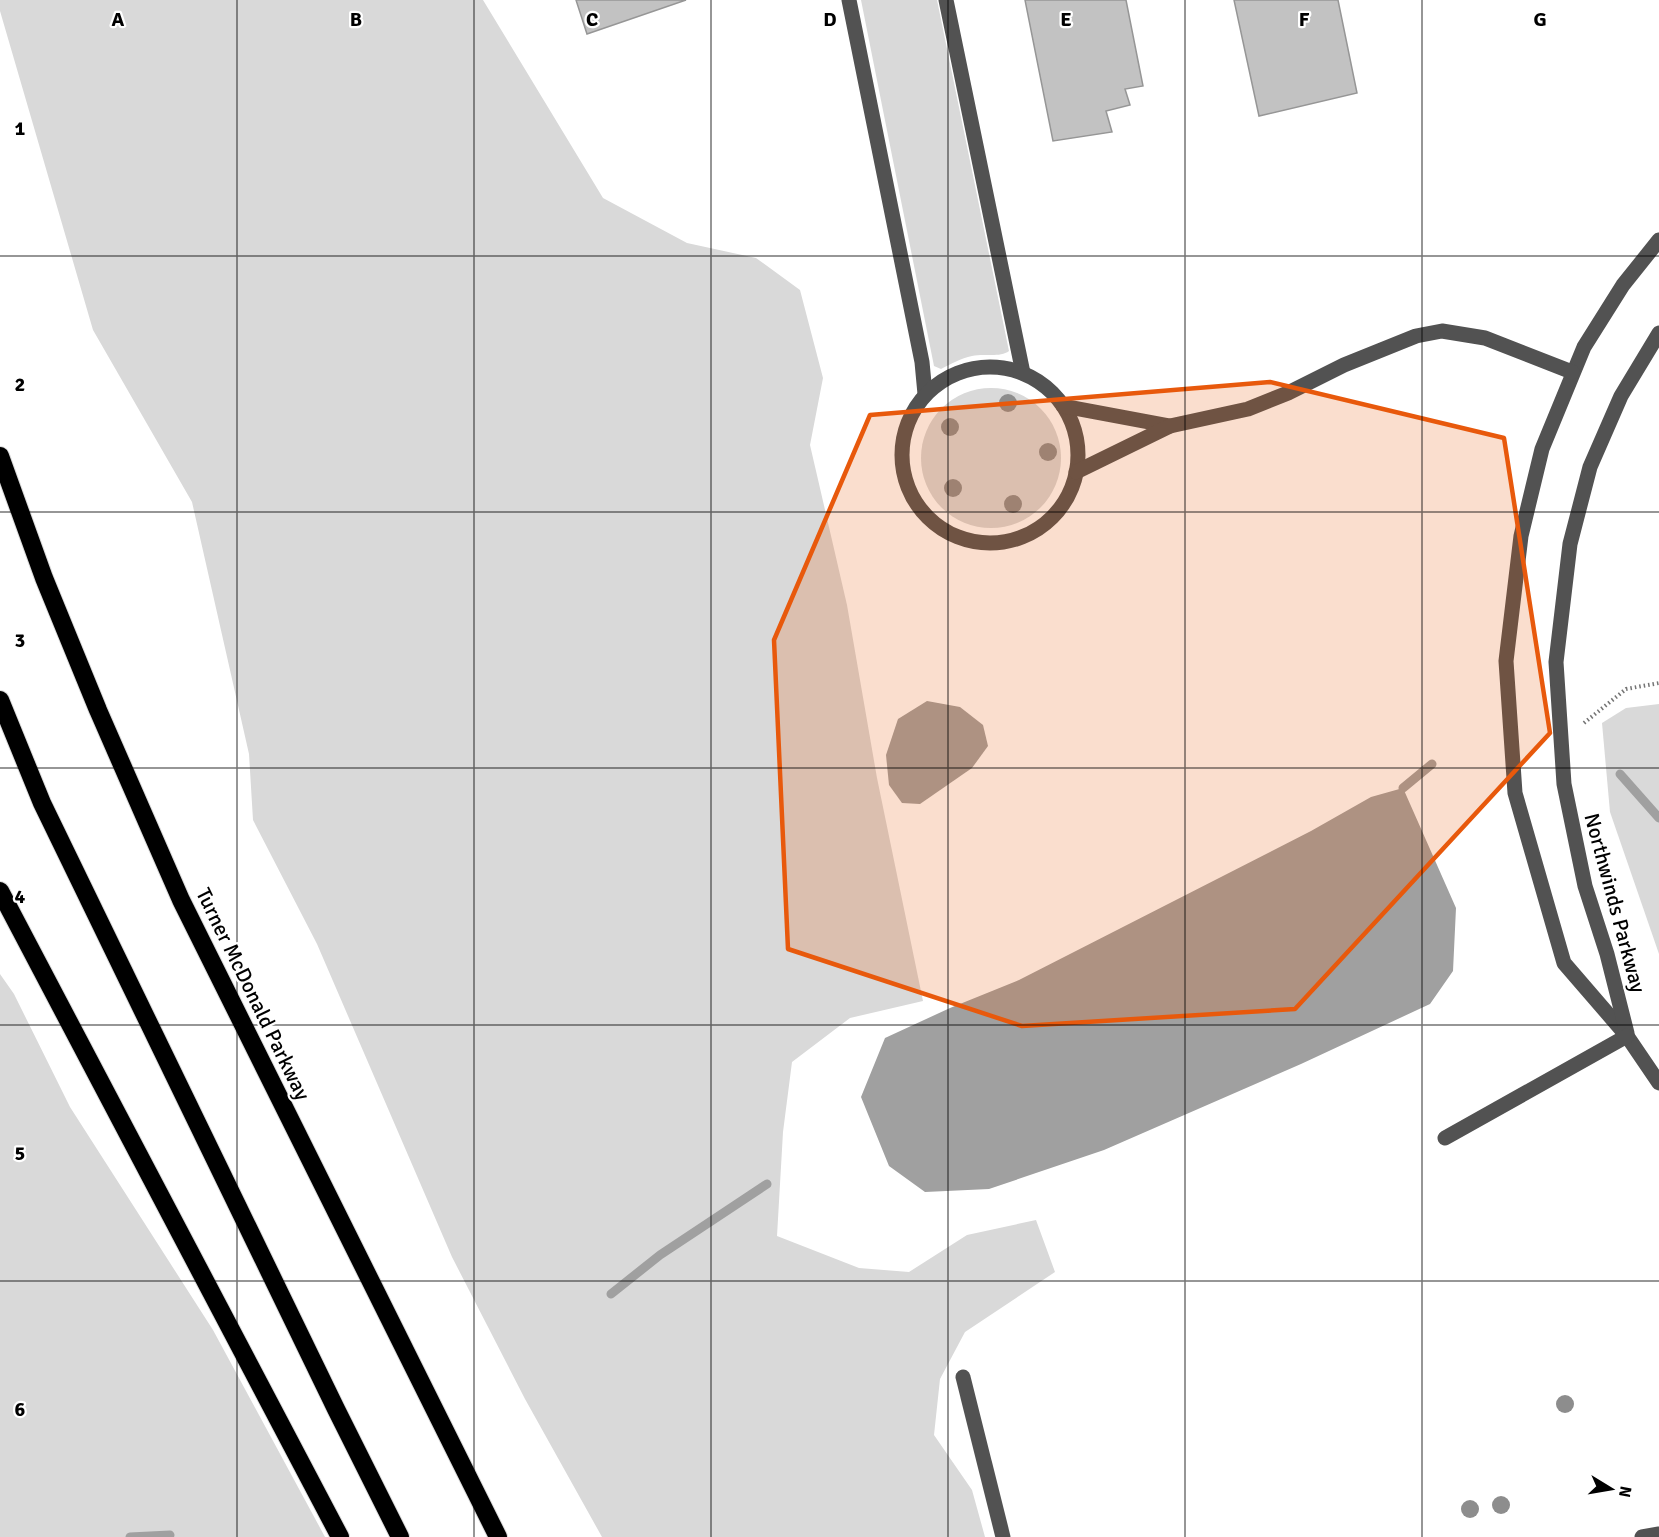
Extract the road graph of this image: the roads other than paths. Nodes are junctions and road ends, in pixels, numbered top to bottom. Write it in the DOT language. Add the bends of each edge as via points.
graph roads {
  1 [pos="849,0"];
  2 [pos="946,0"];
  3 [pos="1659,240"];
  4 [pos="1659,333"];
  5 [pos="1572,372"];
  6 [pos="1023,373"];
  7 [pos="926,394"];
  8 [pos="1064,406"];
  9 [pos="1170,426"];
  10 [pos="0,456"];
  11 [pos="1076,472"];
  12 [pos="0,700"];
  13 [pos="0,891"];
  14 [pos="1628,1036"];
  15 [pos="1659,1083"];
  16 [pos="1445,1138"];
  17 [pos="963,1377"];
  18 [pos="340,1537"];
  19 [pos="400,1537"];
  20 [pos="498,1537"];
  21 [pos="1003,1537"];
  1 -- 7 [label="street"];
  2 -- 6 [label="street"];
  3 -- 5 [label="street, Northwinds Parkway" via="1623,285"];
  4 -- 14 [label="street, Northwinds Parkway" via="1622,396 1590,467 1570,544 1556,662 1564,784 1585,886"];
  5 -- 9 [label="street" via="1485,338 1442,332 1405,340 1248,409"];
  5 -- 14 [label="street, Northwinds Parkway" via="1542,449 1521,536 1506,661 1515,793 1564,963"];
  6 -- 7 [label="street" via="997,367 971,369 946,378"];
  6 -- 8 [label="street" via="1046,386"];
  7 -- 11 [label="street" via="910,416 902,443 902,470 911,496 927,518 949,534 975,543 1002,543 1028,535 1050,519 1067,498"];
  8 -- 9 [label="street"];
  8 -- 11 [label="street" via="1078,449"];
  9 -- 11 [label="street"];
  10 -- 20 [label="highway, Turner McDonald Parkway" via="44,578 181,900"];
  12 -- 19 [label="highway" via="42,803"];
  13 -- 18 [label="highway"];
  14 -- 15 [label="street, Northwinds Parkway"];
  14 -- 16 [label="street"];
  17 -- 21 [label="street"];
}
